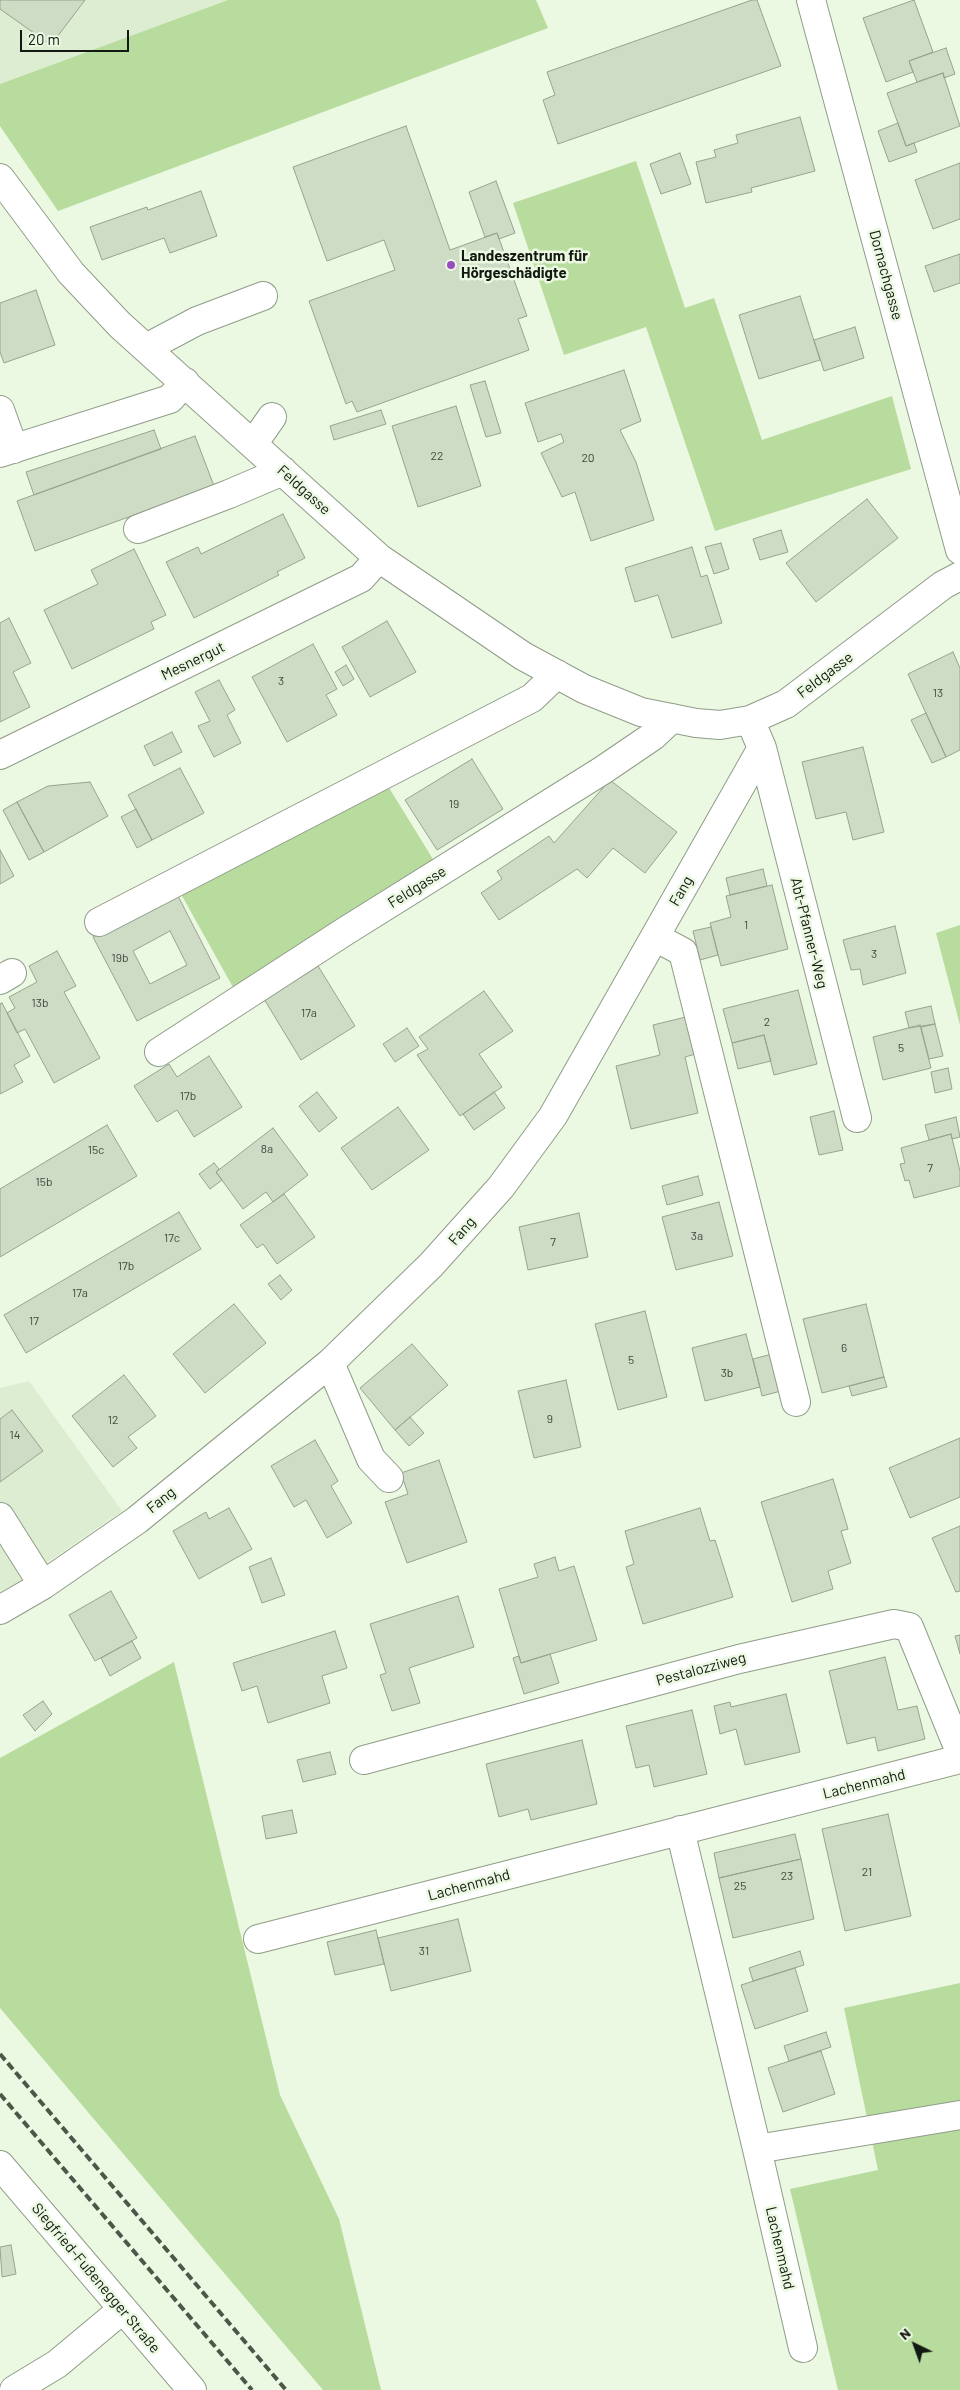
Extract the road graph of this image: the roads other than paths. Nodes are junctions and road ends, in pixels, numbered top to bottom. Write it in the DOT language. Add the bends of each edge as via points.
graph roads {
  1 [pos="811,0"];
  2 [pos="0,178"];
  3 [pos="263,296"];
  4 [pos="146,348"];
  5 [pos="185,382"];
  6 [pos="0,410"];
  7 [pos="272,417"];
  8 [pos="253,444"];
  9 [pos="7,451"];
  10 [pos="283,471"];
  11 [pos="138,529"];
  12 [pos="960,550"];
  13 [pos="380,558"];
  14 [pos="960,576"];
  15 [pos="557,674"];
  16 [pos="672,718"];
  17 [pos="750,720"];
  18 [pos="762,748"];
  19 [pos="0,755"];
  20 [pos="99,922"];
  21 [pos="655,937"];
  22 [pos="159,1052"];
  23 [pos="857,1118"];
  24 [pos="330,1363"];
  25 [pos="796,1402"];
  26 [pos="389,1478"];
  27 [pos="0,1517"];
  28 [pos="43,1585"];
  29 [pos="0,1610"];
  30 [pos="960,1752"];
  31 [pos="960,1758"];
  32 [pos="364,1760"];
  33 [pos="680,1830"];
  34 [pos="258,1939"];
  35 [pos="960,2115"];
  36 [pos="757,2148"];
  37 [pos="0,2165"];
  38 [pos="123,2309"];
  39 [pos="803,2348"];
  40 [pos="14,2390"];
  41 [pos="192,2390"];
  1 -- 12 [label="street, Dornachgasse"];
  2 -- 4 [label="street, Feldgasse" via="71,272"];
  3 -- 4 [label="street" via="197,321"];
  4 -- 5 [label="street, Feldgasse"];
  5 -- 8 [label="street, Feldgasse"];
  5 -- 9 [label="street" via="170,399"];
  6 -- 9 [label="street"];
  7 -- 8 [label="street"];
  8 -- 10 [label="street, Feldgasse"];
  10 -- 11 [label="street"];
  10 -- 13 [label="street, Feldgasse"];
  13 -- 15 [label="street, Feldgasse" via="477,626"];
  13 -- 19 [label="street, Mesnergut" via="360,578"];
  14 -- 17 [label="street, Feldgasse" via="943,585 786,704"];
  15 -- 16 [label="street, Feldgasse" via="584,689 641,712"];
  15 -- 20 [label="street" via="532,698"];
  16 -- 17 [label="street, Feldgasse" via="720,725"];
  16 -- 22 [label="street, Feldgasse" via="653,736 603,770"];
  17 -- 18 [label="street"];
  18 -- 21 [label="street, Fang"];
  18 -- 23 [label="street, Abt-Pfanner-Weg"];
  21 -- 24 [label="street, Fang" via="553,1116 501,1187 432,1265"];
  21 -- 25 [label="street" via="683,952"];
  24 -- 26 [label="street" via="371,1459"];
  24 -- 28 [label="street, Fang" via="137,1520"];
  27 -- 28 [label="street"];
  28 -- 29 [label="street, Fang"];
  30 -- 32 [label="street, Pestalozziweg" via="909,1627 894,1624 739,1659"];
  31 -- 33 [label="street, Lachenmahd"];
  33 -- 34 [label="street, Lachenmahd"];
  33 -- 36 [label="street, Lachenmahd"];
  35 -- 36 [label="street"];
  36 -- 39 [label="street, Lachenmahd"];
  37 -- 38 [label="street, Siegfried-Fußenegger Straße"];
  38 -- 40 [label="street" via="57,2364"];
  38 -- 41 [label="street, Siegfried-Fußenegger Straße"];
}
